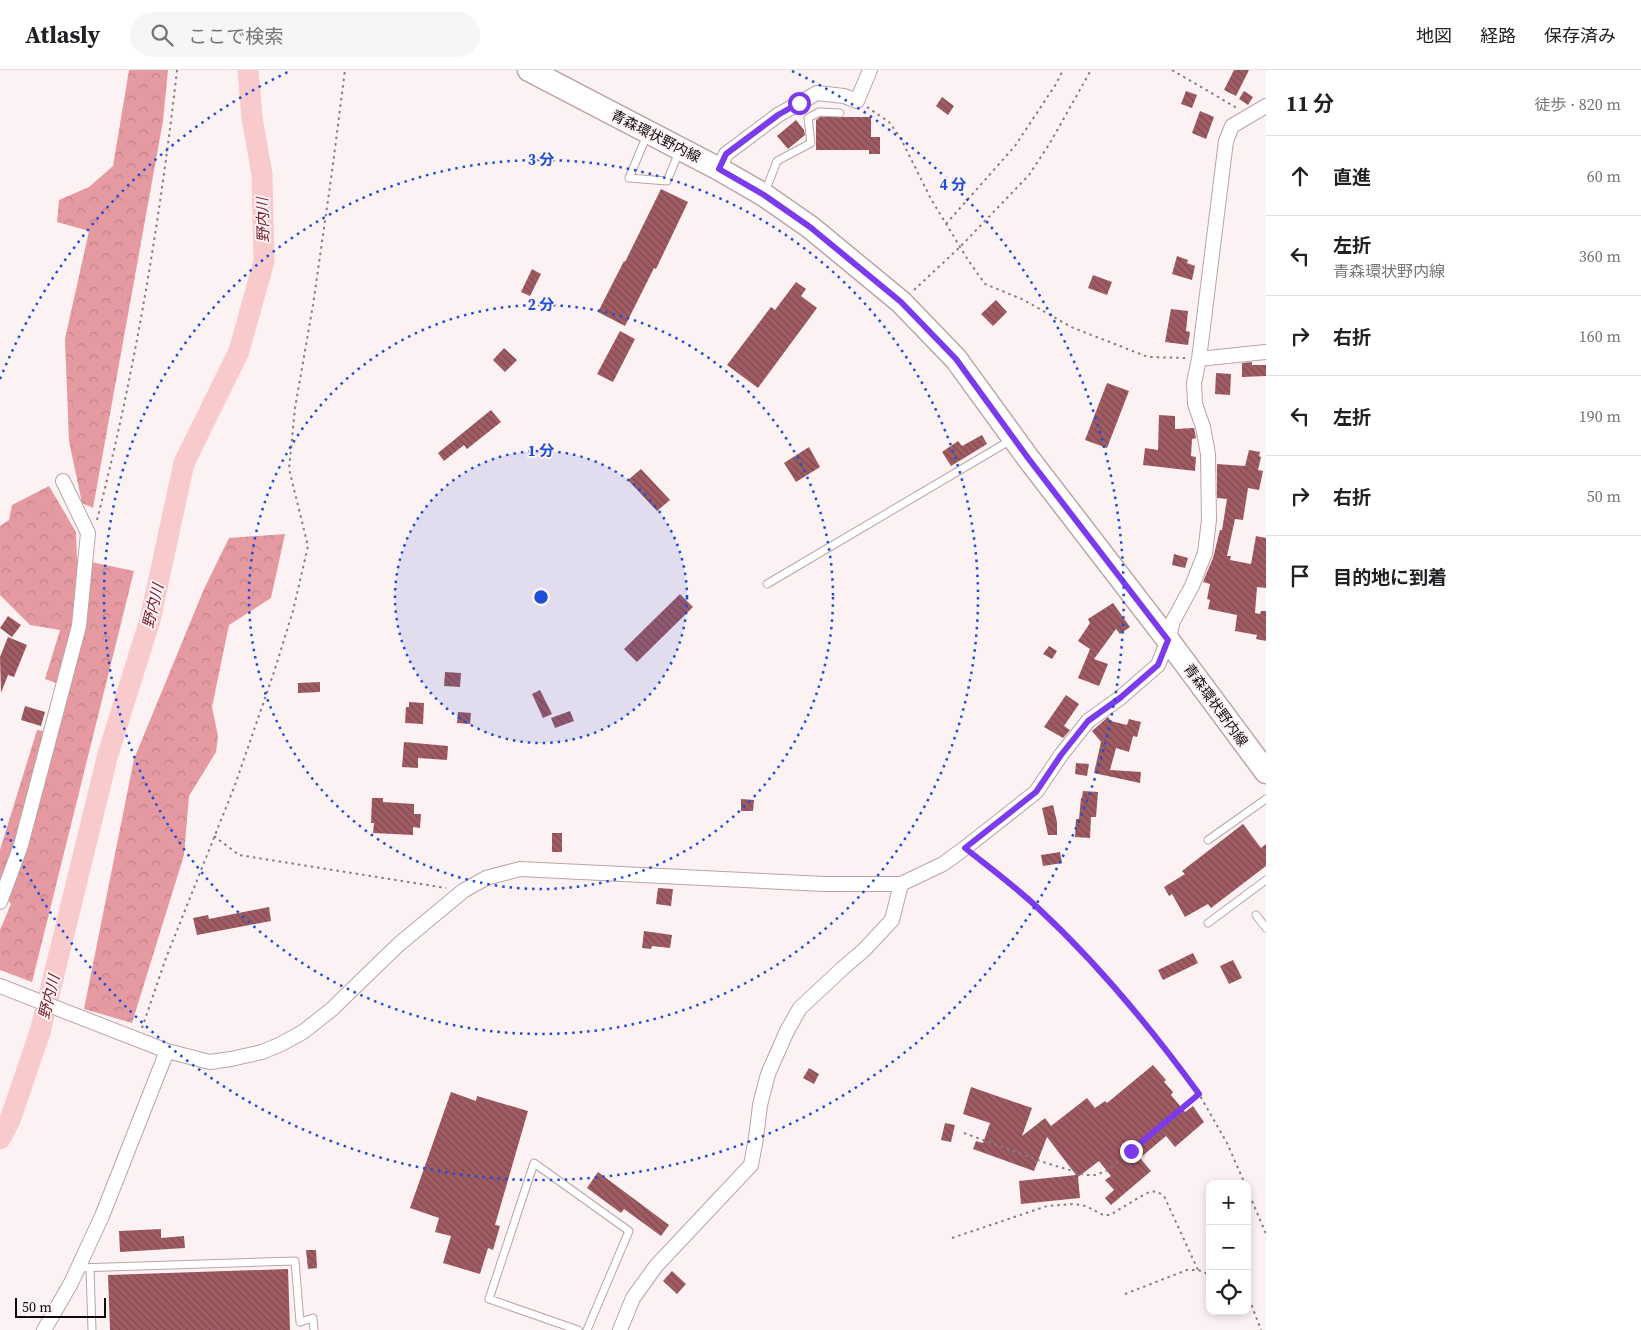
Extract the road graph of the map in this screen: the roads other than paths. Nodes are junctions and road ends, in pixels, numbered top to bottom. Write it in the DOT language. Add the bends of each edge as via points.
graph roads {
  1 [pos="529,70"];
  2 [pos="870,70"];
  3 [pos="1266,106"];
  4 [pos="840,113"];
  5 [pos="648,133"];
  6 [pos="680,149"];
  7 [pos="719,169"];
  8 [pos="764,195"];
  9 [pos="1266,352"];
  10 [pos="1199,359"];
  11 [pos="1013,438"];
  12 [pos="62,482"];
  13 [pos="767,584"];
  14 [pos="1168,640"];
  15 [pos="1266,772"];
  16 [pos="1266,799"];
  17 [pos="1208,840"];
  18 [pos="1266,880"];
  19 [pos="901,884"];
  20 [pos="0,902"];
  21 [pos="1256,915"];
  22 [pos="1208,923"];
  23 [pos="1266,928"];
  24 [pos="0,986"];
  25 [pos="167,1051"];
  26 [pos="84,1268"];
  27 [pos="44,1330"];
  28 [pos="92,1330"];
  29 [pos="314,1330"];
  30 [pos="578,1330"];
  31 [pos="587,1330"];
  32 [pos="620,1330"];
  1 -- 5 [label="main road, 青森環状野内線"];
  2 -- 7 [label="street" via="857,101 817,93 778,115 726,154"];
  3 -- 10 [label="street" via="1232,126 1226,141"];
  4 -- 8 [label="lane" via="819,112 808,118 811,143 777,162"];
  5 -- 6 [label="main road, 青森環状野内線"];
  5 -- 6 [label="lane" via="629,178 667,181"];
  6 -- 7 [label="main road, 青森環状野内線"];
  7 -- 8 [label="main road, 青森環状野内線"];
  8 -- 11 [label="main road, 青森環状野内線" via="810,227 901,302 956,359"];
  9 -- 10 [label="street"];
  10 -- 14 [label="street" via="1194,383 1195,404 1208,454 1208,528 1205,553 1173,621"];
  11 -- 13 [label="lane"];
  11 -- 14 [label="main road, 青森環状野内線"];
  12 -- 20 [label="street" via="88,533 78,626 21,845"];
  14 -- 15 [label="main road, 青森環状野内線"];
  14 -- 19 [label="street" via="1158,665 1088,721 1036,792 943,864"];
  16 -- 17 [label="lane"];
  18 -- 22 [label="lane"];
  19 -- 25 [label="street" via="815,884 520,869 486,878 463,891 398,945 332,1009 303,1032 281,1044 262,1052 210,1062"];
  19 -- 32 [label="street" via="892,920 800,1008 787,1031 768,1074 751,1165 656,1266 633,1298"];
  21 -- 23 [label="lane"];
  24 -- 25 [label="street"];
  25 -- 26 [label="street"];
  26 -- 27 [label="street" via="71,1283"];
  26 -- 28 [label="lane"];
  26 -- 29 [label="lane" via="295,1260 300,1322 312,1318"];
  30 -- 31 [label="lane" via="489,1299 534,1163 629,1231"];
}
